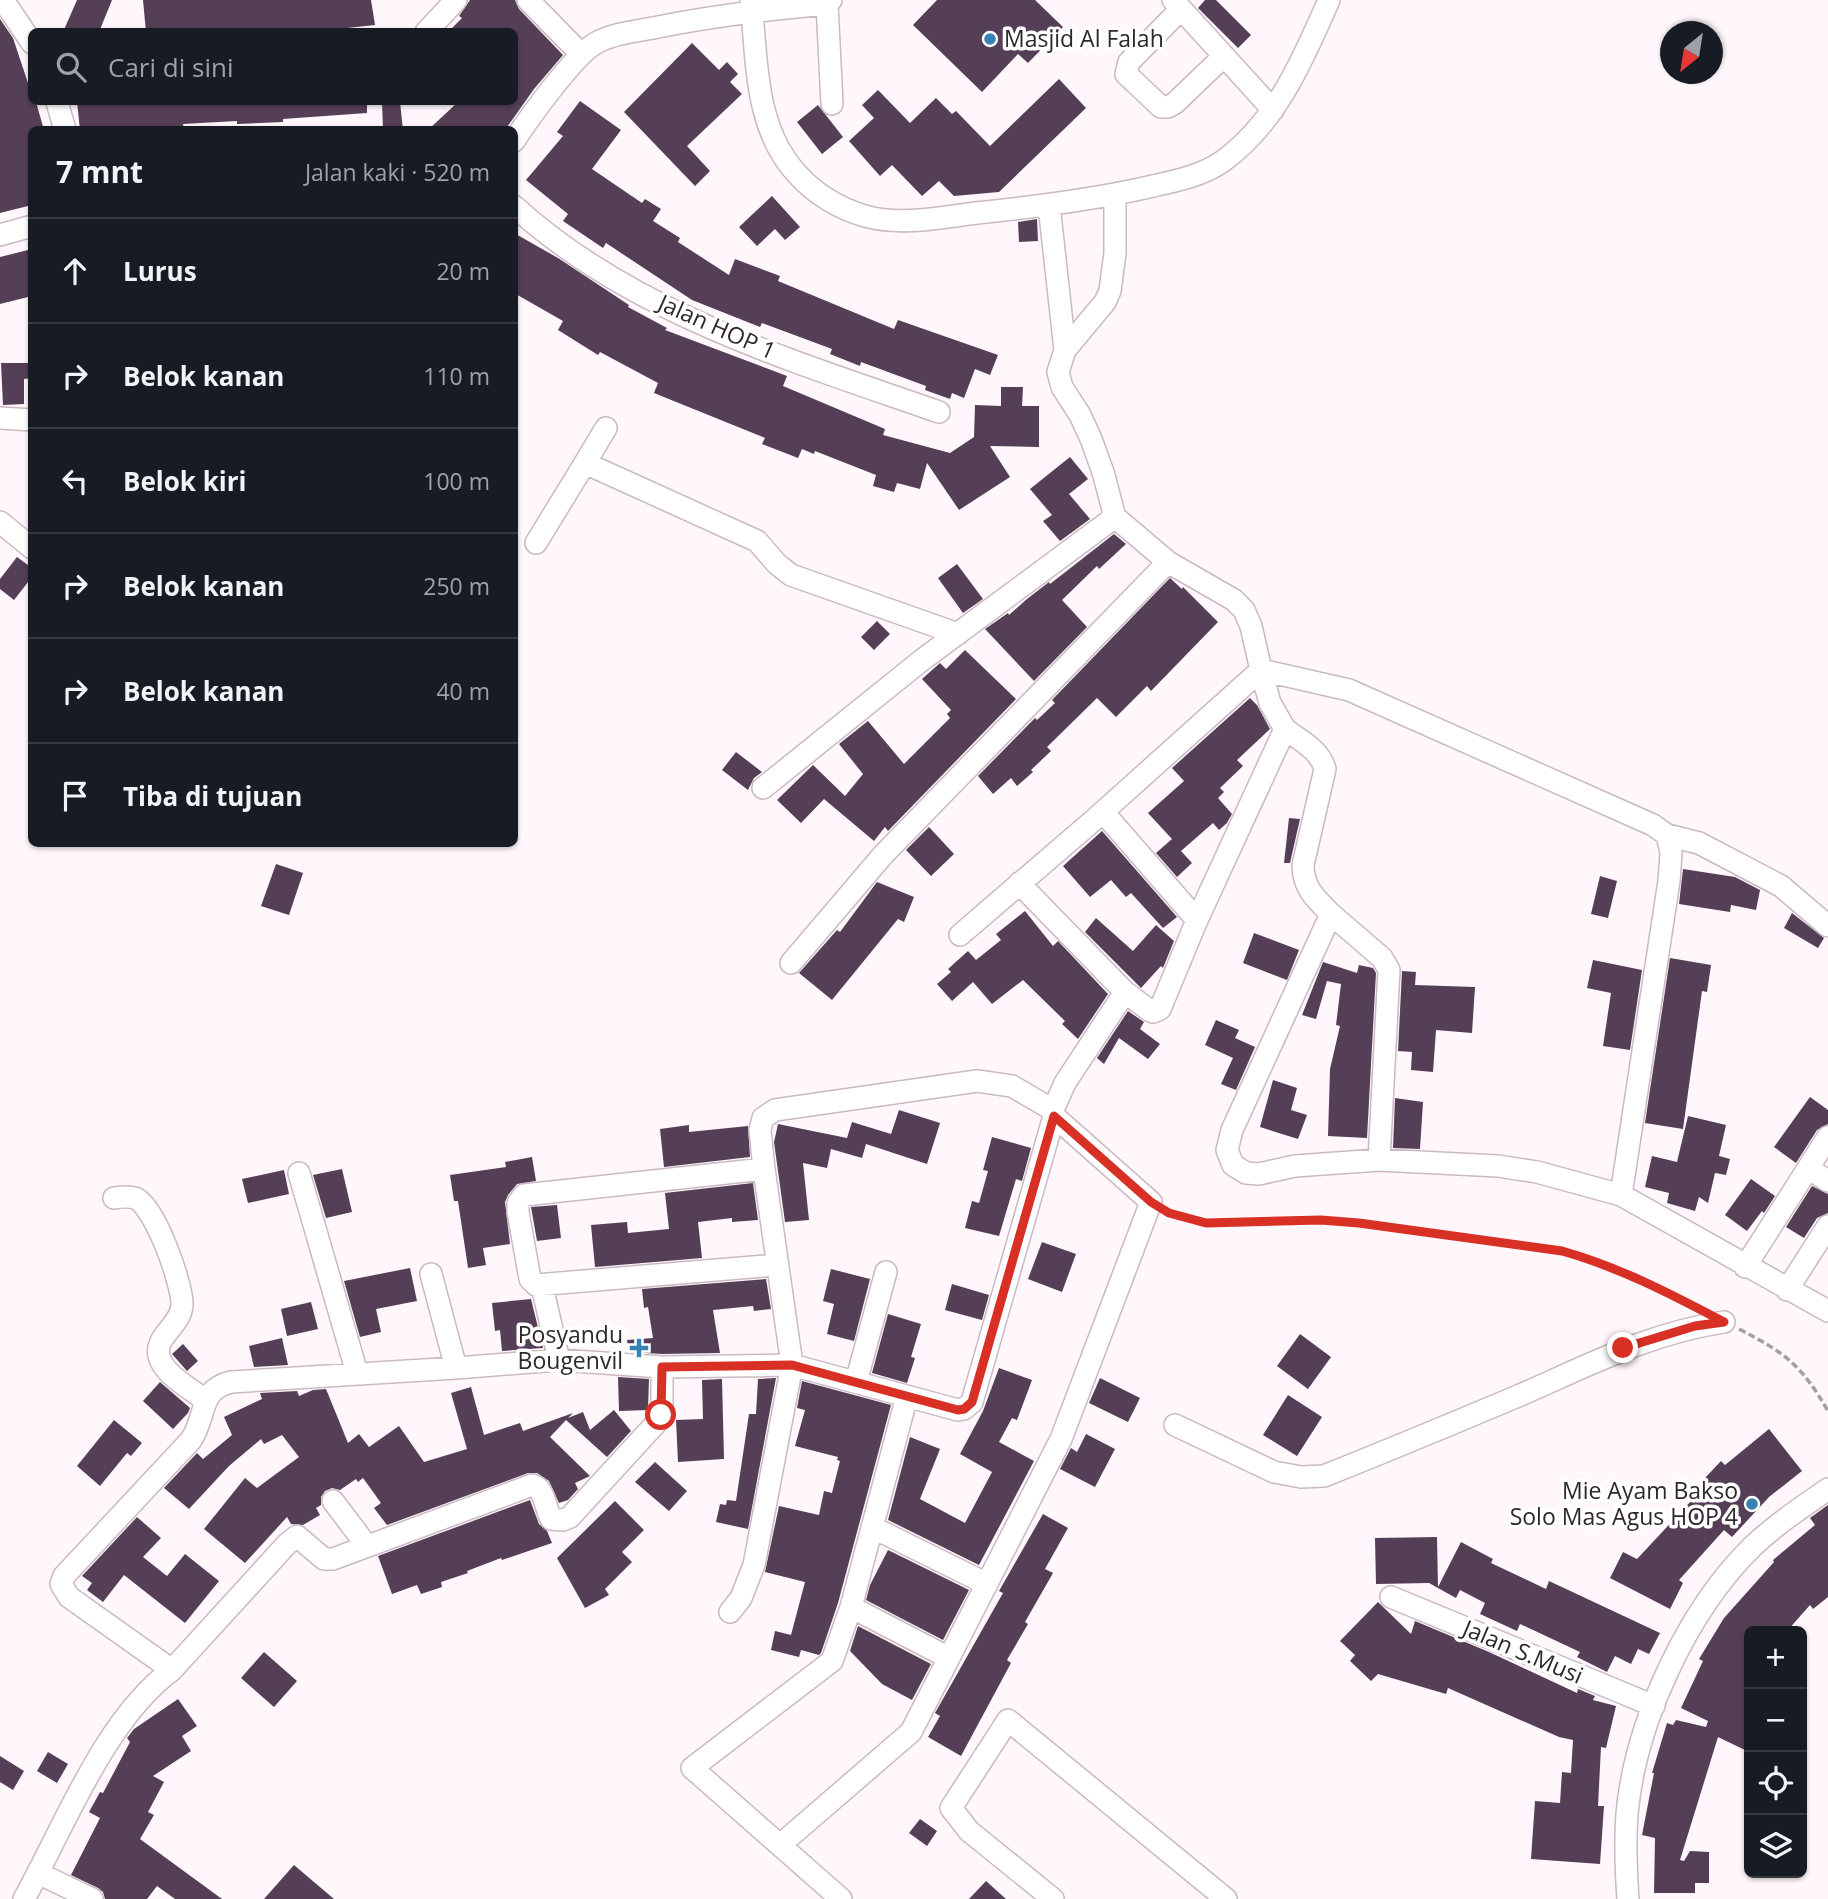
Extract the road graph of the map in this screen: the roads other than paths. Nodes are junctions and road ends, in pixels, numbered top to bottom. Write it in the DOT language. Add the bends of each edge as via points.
graph roads {
  1 [pos="3,0"];
  2 [pos="456,0"];
  3 [pos="528,0"];
  4 [pos="1329,0"];
  5 [pos="829,2"];
  6 [pos="1177,5"];
  7 [pos="751,6"];
  8 [pos="430,28"];
  9 [pos="28,37"];
  10 [pos="581,54"];
  11 [pos="1224,56"];
  12 [pos="832,104"];
  13 [pos="58,105"];
  14 [pos="1273,110"];
  15 [pos="64,126"];
  16 [pos="518,136"];
  17 [pos="1115,195"];
  18 [pos="1049,205"];
  19 [pos="518,210"];
  20 [pos="28,227"];
  21 [pos="0,235"];
  22 [pos="1065,350"];
  23 [pos="939,412"];
  24 [pos="0,418"];
  25 [pos="28,420"];
  26 [pos="606,428"];
  27 [pos="586,463"];
  28 [pos="1115,517"];
  29 [pos="0,522"];
  30 [pos="536,542"];
  31 [pos="28,545"];
  32 [pos="1168,562"];
  33 [pos="958,634"];
  34 [pos="1261,670"];
  35 [pos="1285,729"];
  36 [pos="763,788"];
  37 [pos="1103,811"];
  38 [pos="1667,835"];
  39 [pos="1019,883"];
  40 [pos="1331,914"];
  41 [pos="1197,920"];
  42 [pos="1828,926"];
  43 [pos="960,935"];
  44 [pos="791,963"];
  45 [pos="1125,992"];
  46 [pos="1054,1113"];
  47 [pos="1828,1136"];
  48 [pos="1379,1160"];
  49 [pos="1808,1168"];
  50 [pos="764,1169"];
  51 [pos="299,1173"];
  52 [pos="1828,1181"];
  53 [pos="1621,1195"];
  54 [pos="114,1198"];
  55 [pos="1828,1226"];
  56 [pos="776,1265"];
  57 [pos="1745,1266"];
  58 [pos="886,1272"];
  59 [pos="431,1274"];
  60 [pos="542,1286"];
  61 [pos="1787,1290"];
  62 [pos="1828,1311"];
  63 [pos="1724,1322"];
  64 [pos="559,1360"];
  65 [pos="792,1365"];
  66 [pos="662,1367"];
  67 [pos="456,1368"];
  68 [pos="357,1373"];
  69 [pos="856,1382"];
  70 [pos="907,1396"];
  71 [pos="205,1400"];
  72 [pos="1175,1425"];
  73 [pos="1828,1489"];
  74 [pos="333,1501"];
  75 [pos="872,1527"];
  76 [pos="367,1546"];
  77 [pos="987,1584"];
  78 [pos="1391,1597"];
  79 [pos="851,1607"];
  80 [pos="730,1612"];
  81 [pos="949,1658"];
  82 [pos="172,1670"];
  83 [pos="1654,1706"];
  84 [pos="780,1845"];
  85 [pos="38,1873"];
  86 [pos="24,1899"];
  87 [pos="92,1899"];
  88 [pos="841,1899"];
  89 [pos="1053,1899"];
  90 [pos="1226,1899"];
  91 [pos="1628,1899"];
  1 -- 9 [label="street"];
  2 -- 8 [label="street"];
  3 -- 10 [label="street"];
  4 -- 14 [label="street" via="1301,65"];
  5 -- 7 [label="street"];
  5 -- 12 [label="street"];
  6 -- 11 [label="street"];
  6 -- 11 [label="street" via="1129,62 1126,74 1161,107 1168,107"];
  7 -- 10 [label="street" via="627,33 598,42"];
  7 -- 18 [label="street" via="762,105 775,144 798,175 828,200 866,216 904,221"];
  10 -- 16 [label="street"];
  11 -- 14 [label="street"];
  13 -- 15 [label="street"];
  14 -- 17 [label="street" via="1252,137 1221,163 1180,180"];
  17 -- 18 [label="street"];
  17 -- 22 [label="street" via="1110,291"];
  18 -- 22 [label="street"];
  19 -- 23 [label="street, Jalan HOP 1" via="611,277 707,326"];
  20 -- 21 [label="street"];
  22 -- 28 [label="street" via="1058,372 1062,387 1091,439"];
  24 -- 25 [label="street"];
  26 -- 27 [label="street"];
  27 -- 30 [label="street"];
  27 -- 33 [label="street" via="757,541 792,575"];
  28 -- 32 [label="street"];
  28 -- 33 [label="street"];
  29 -- 31 [label="street"];
  32 -- 34 [label="street" via="1244,610"];
  32 -- 44 [label="street" via="883,855"];
  33 -- 36 [label="street"];
  34 -- 35 [label="street" via="1270,703"];
  34 -- 37 [label="street"];
  34 -- 38 [label="street" via="1349,690"];
  35 -- 40 [label="street" via="1318,753 1325,769 1303,875 1312,895"];
  35 -- 41 [label="street"];
  37 -- 39 [label="street"];
  37 -- 41 [label="street"];
  38 -- 42 [label="street" via="1699,844 1781,886"];
  38 -- 53 [label="street" via="1669,881"];
  39 -- 43 [label="street"];
  39 -- 45 [label="street"];
  40 -- 48 [label="street" via="1382,958 1389,971"];
  40 -- 48 [label="street" via="1227,1150 1233,1165 1259,1174 1295,1166"];
  41 -- 45 [label="street" via="1160,1009 1153,1012"];
  45 -- 46 [label="street" via="1065,1083"];
  46 -- 50 [label="street" via="1012,1086 977,1081 775,1110 761,1123"];
  46 -- 70 [label="street" via="972,1402 958,1410"];
  46 -- 77 [label="street" via="1151,1202 1061,1439"];
  47 -- 49 [label="street"];
  48 -- 53 [label="street" via="1498,1166"];
  49 -- 52 [label="street"];
  49 -- 57 [label="street"];
  50 -- 56 [label="street"];
  50 -- 60 [label="street" via="524,1195 518,1212 530,1279"];
  51 -- 68 [label="street"];
  53 -- 57 [label="street"];
  54 -- 71 [label="street" via="135,1198 156,1224 182,1303 180,1315 160,1341 159,1358"];
  55 -- 61 [label="street"];
  56 -- 60 [label="street"];
  56 -- 65 [label="street"];
  57 -- 61 [label="street"];
  58 -- 69 [label="street"];
  59 -- 67 [label="street"];
  60 -- 64 [label="street"];
  61 -- 62 [label="street"];
  63 -- 72 [label="street" via="1623,1348 1324,1476 1274,1472"];
  64 -- 66 [label="street"];
  64 -- 67 [label="street"];
  65 -- 66 [label="street"];
  65 -- 69 [label="street"];
  65 -- 80 [label="street" via="754,1565"];
  66 -- 76 [label="street" via="659,1420 570,1517 551,1519 542,1491 532,1485"];
  67 -- 68 [label="street"];
  68 -- 71 [label="street" via="231,1382 220,1384"];
  69 -- 70 [label="street"];
  70 -- 75 [label="street"];
  71 -- 82 [label="street" via="199,1428 191,1440 61,1584 69,1597"];
  73 -- 83 [label="street" via="1777,1525 1728,1573 1686,1636"];
  74 -- 76 [label="street"];
  75 -- 77 [label="street"];
  75 -- 79 [label="street"];
  76 -- 82 [label="street" via="324,1559 302,1539 292,1539"];
  77 -- 81 [label="street"];
  78 -- 83 [label="street, Jalan S.Musi"];
  79 -- 81 [label="street"];
  79 -- 84 [label="street" via="832,1661 692,1768"];
  81 -- 84 [label="street" via="908,1737"];
  82 -- 85 [label="street" via="147,1690 110,1739"];
  83 -- 91 [label="street" via="1642,1735 1627,1813"];
  84 -- 88 [label="street"];
  85 -- 86 [label="street"];
  85 -- 87 [label="street"];
  89 -- 90 [label="street" via="969,1831 951,1808 1008,1720"];
}
